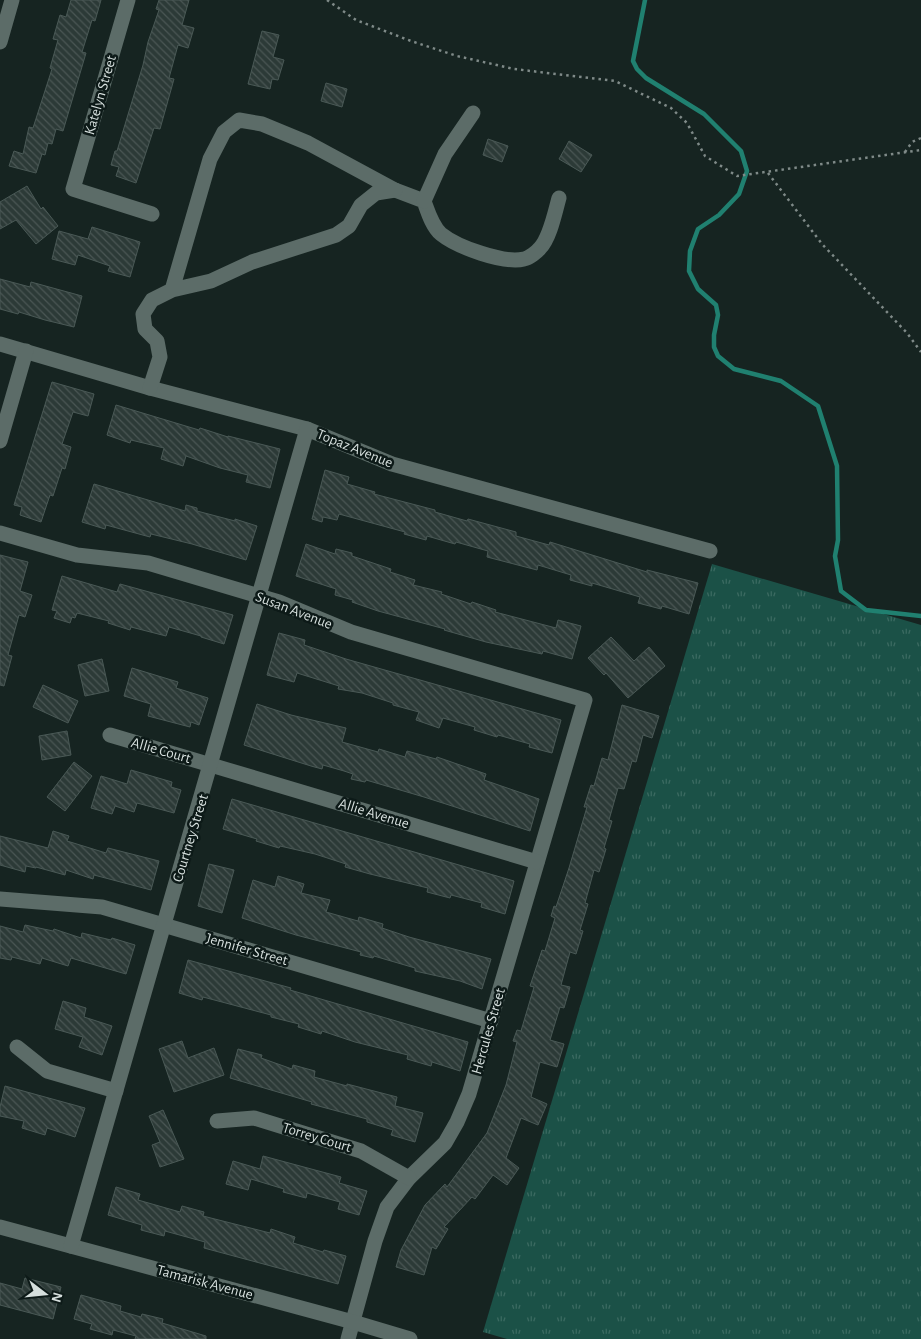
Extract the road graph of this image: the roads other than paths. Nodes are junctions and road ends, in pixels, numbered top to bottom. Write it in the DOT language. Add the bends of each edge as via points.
graph roads {
  1 [pos="12,0"];
  2 [pos="128,0"];
  3 [pos="0,42"];
  4 [pos="473,114"];
  5 [pos="395,190"];
  6 [pos="558,198"];
  7 [pos="424,201"];
  8 [pos="152,214"];
  9 [pos="172,290"];
  10 [pos="0,344"];
  11 [pos="26,351"];
  12 [pos="150,388"];
  13 [pos="308,429"];
  14 [pos="0,441"];
  15 [pos="0,533"];
  16 [pos="710,551"];
  17 [pos="260,596"];
  18 [pos="585,700"];
  19 [pos="110,735"];
  20 [pos="211,765"];
  21 [pos="537,862"];
  22 [pos="0,898"];
  23 [pos="164,924"];
  24 [pos="491,1021"];
  25 [pos="17,1047"];
  26 [pos="116,1091"];
  27 [pos="218,1121"];
  28 [pos="409,1178"];
  29 [pos="0,1227"];
  30 [pos="71,1246"];
  31 [pos="353,1322"];
  32 [pos="348,1339"];
  33 [pos="410,1339"];
  1 -- 3 [label="street"];
  2 -- 8 [label="street, Katelyn Street" via="72,189"];
  4 -- 7 [label="street" via="445,154"];
  5 -- 7 [label="street"];
  5 -- 9 [label="street" via="376,193 361,206 349,226 336,235 252,262 211,281"];
  5 -- 9 [label="street" via="308,143 262,124 239,120 224,132 210,159"];
  6 -- 7 [label="street" via="541,248 525,259 498,258 465,249 441,234"];
  9 -- 12 [label="street" via="152,300 143,314 145,329 157,341 160,357"];
  10 -- 11 [label="street, Topaz Avenue"];
  11 -- 12 [label="street, Topaz Avenue"];
  11 -- 14 [label="street"];
  12 -- 13 [label="street, Topaz Avenue"];
  13 -- 16 [label="street, Topaz Avenue" via="392,464"];
  13 -- 17 [label="street, Courtney Street"];
  15 -- 17 [label="street, Susan Avenue" via="77,555 148,563"];
  17 -- 18 [label="street, Susan Avenue" via="351,632"];
  17 -- 20 [label="street, Courtney Street"];
  18 -- 21 [label="street, Hercules Street"];
  19 -- 20 [label="street, Allie Court"];
  20 -- 21 [label="street, Allie Avenue"];
  20 -- 23 [label="street, Courtney Street"];
  21 -- 24 [label="street, Hercules Street"];
  22 -- 23 [label="street, Jennifer Street" via="102,907"];
  23 -- 24 [label="street, Jennifer Street"];
  23 -- 26 [label="street, Courtney Street"];
  24 -- 28 [label="street, Hercules Street" via="457,1122 445,1143"];
  25 -- 26 [label="street" via="47,1071"];
  26 -- 30 [label="street, Courtney Street"];
  27 -- 28 [label="street, Torrey Court" via="254,1118 361,1151"];
  28 -- 31 [label="street, Hercules Street" via="387,1207"];
  29 -- 30 [label="street, Tamarisk Avenue"];
  30 -- 31 [label="street, Tamarisk Avenue"];
  31 -- 32 [label="street, Hercules Street"];
  31 -- 33 [label="street, Tamarisk Avenue"];
}
